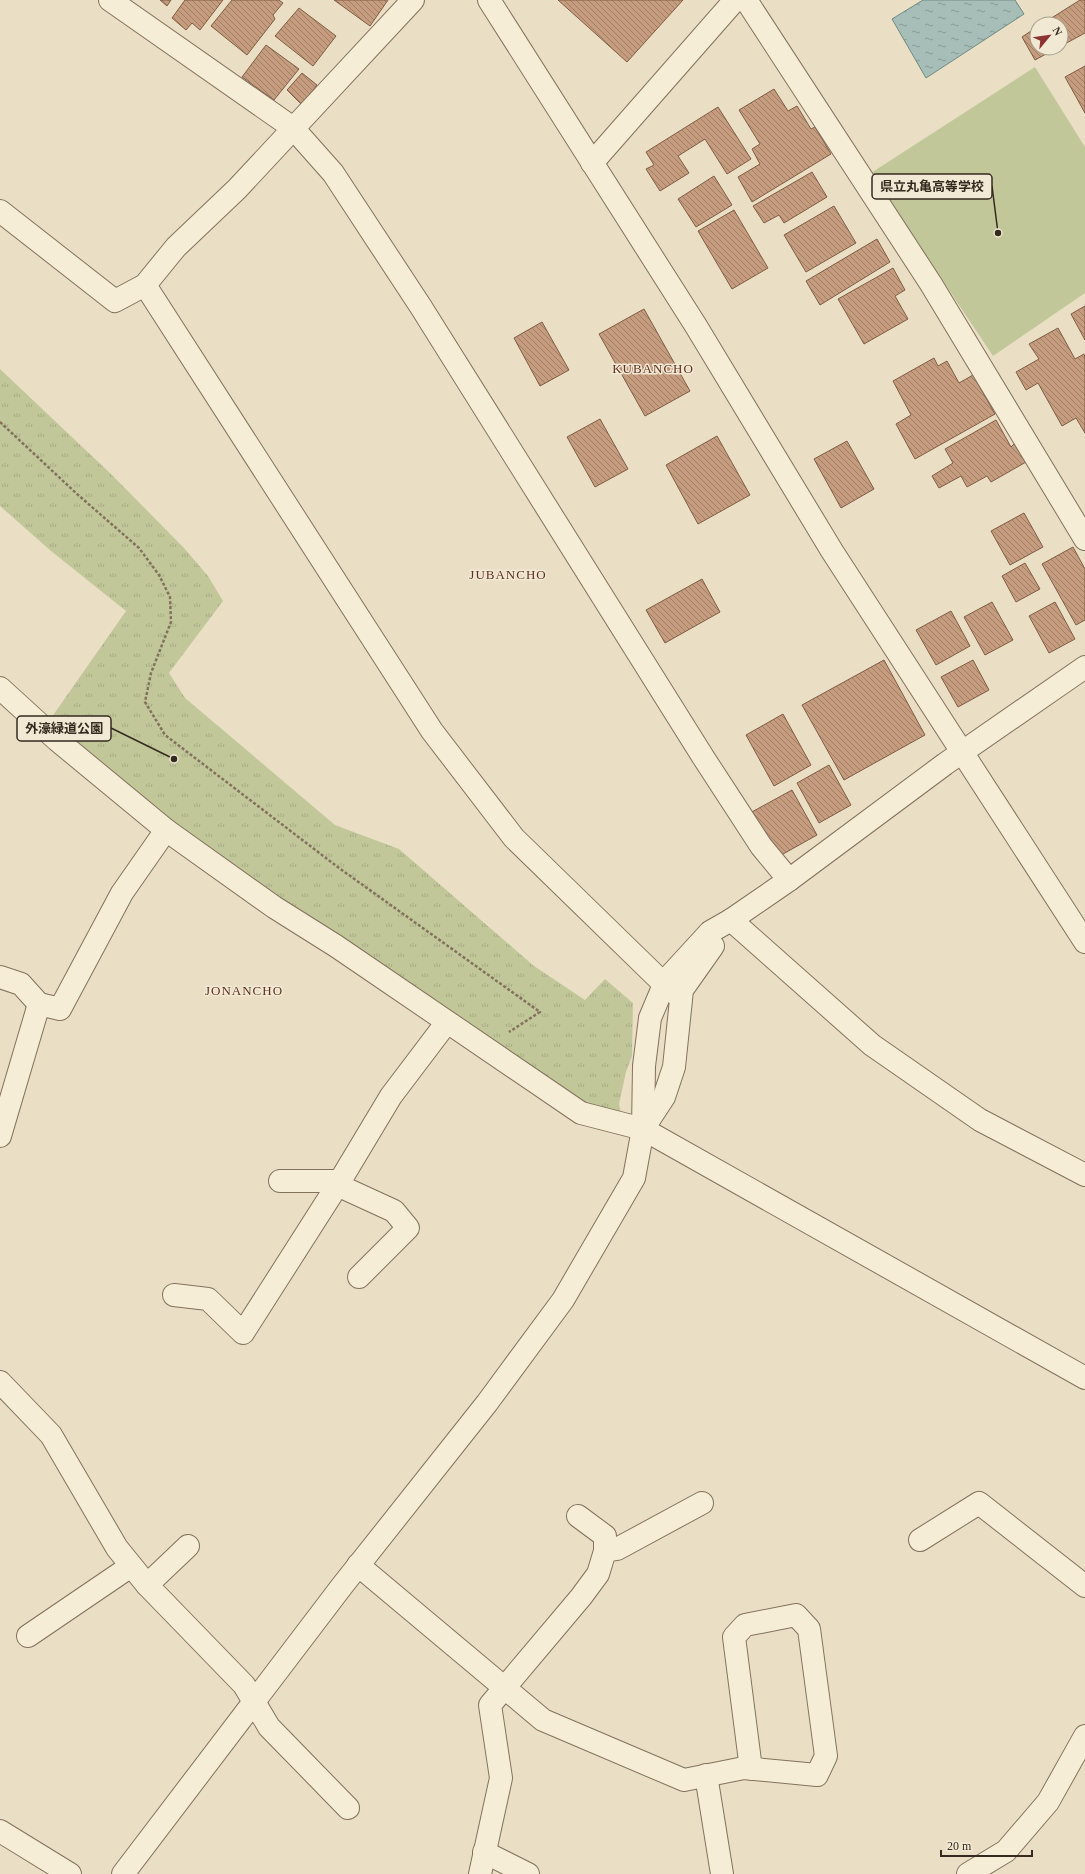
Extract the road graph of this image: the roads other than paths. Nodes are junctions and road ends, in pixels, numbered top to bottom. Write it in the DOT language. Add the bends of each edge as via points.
graph roads {
  1 [pos="110,0"];
  2 [pos="413,0"];
  3 [pos="489,0"];
  4 [pos="735,0"];
  5 [pos="746,0"];
  6 [pos="294,128"];
  7 [pos="592,163"];
  8 [pos="0,211"];
  9 [pos="145,285"];
  10 [pos="1085,539"];
  11 [pos="1085,668"];
  12 [pos="0,688"];
  13 [pos="962,753"];
  14 [pos="166,830"];
  15 [pos="789,880"];
  16 [pos="731,920"];
  17 [pos="1085,942"];
  18 [pos="0,977"];
  19 [pos="672,991"];
  20 [pos="39,1004"];
  21 [pos="447,1022"];
  22 [pos="643,1129"];
  23 [pos="0,1136"];
  24 [pos="1085,1175"];
  25 [pos="280,1181"];
  26 [pos="340,1181"];
  27 [pos="359,1277"];
  28 [pos="174,1295"];
  29 [pos="1085,1378"];
  30 [pos="0,1382"];
  31 [pos="702,1503"];
  32 [pos="578,1516"];
  33 [pos="920,1540"];
  34 [pos="188,1546"];
  35 [pos="605,1551"];
  36 [pos="358,1565"];
  37 [pos="132,1566"];
  38 [pos="147,1585"];
  39 [pos="1085,1586"];
  40 [pos="28,1636"];
  41 [pos="505,1688"];
  42 [pos="253,1701"];
  43 [pos="1085,1736"];
  44 [pos="751,1769"];
  45 [pos="706,1776"];
  46 [pos="348,1808"];
  47 [pos="0,1831"];
  48 [pos="484,1852"];
  49 [pos="70,1874"];
  50 [pos="123,1874"];
  51 [pos="480,1874"];
  52 [pos="528,1874"];
  53 [pos="722,1874"];
  54 [pos="968,1874"];
  1 -- 6 [label="street"];
  2 -- 6 [label="street"];
  3 -- 7 [label="street"];
  4 -- 7 [label="street"];
  5 -- 10 [label="street" via="931,284"];
  6 -- 9 [label="street" via="237,189 176,248"];
  6 -- 15 [label="street" via="333,173 421,308 705,760 761,846"];
  7 -- 13 [label="street" via="696,326 832,551"];
  8 -- 9 [label="street" via="115,301"];
  9 -- 19 [label="street" via="432,730 514,838"];
  11 -- 13 [label="street"];
  12 -- 14 [label="street" via="57,740"];
  13 -- 15 [label="street"];
  13 -- 17 [label="street"];
  14 -- 20 [label="street" via="122,892 60,1009"];
  14 -- 21 [label="street" via="274,907"];
  15 -- 16 [label="street"];
  16 -- 19 [label="street" via="682,990"];
  16 -- 24 [label="street" via="872,1045 980,1120"];
  18 -- 20 [label="street" via="21,984"];
  19 -- 22 [label="street" via="674,1067 664,1097"];
  19 -- 22 [label="street" via="650,1018 644,1066"];
  20 -- 23 [label="street"];
  21 -- 22 [label="street" via="581,1113"];
  21 -- 26 [label="street" via="391,1096"];
  22 -- 29 [label="street"];
  22 -- 36 [label="street" via="634,1178 563,1300 487,1403"];
  25 -- 26 [label="street"];
  26 -- 27 [label="street" via="346,1189 394,1212 408,1228"];
  26 -- 28 [label="street" via="243,1333 208,1299"];
  30 -- 37 [label="street" via="51,1435 117,1548"];
  31 -- 35 [label="street" via="617,1549"];
  32 -- 35 [label="street" via="605,1536"];
  33 -- 39 [label="street" via="979,1503"];
  34 -- 38 [label="street"];
  35 -- 41 [label="street" via="598,1574"];
  36 -- 41 [label="street"];
  36 -- 42 [label="street"];
  37 -- 38 [label="street"];
  37 -- 40 [label="street"];
  38 -- 42 [label="street" via="244,1685"];
  41 -- 45 [label="street" via="543,1720 684,1780"];
  41 -- 48 [label="street" via="490,1705 500,1778"];
  42 -- 46 [label="street" via="269,1727"];
  42 -- 50 [label="street"];
  43 -- 54 [label="street" via="1048,1802 1006,1851"];
  44 -- 44 [label="street" via="817,1775 826,1756 809,1629 796,1615 745,1625 734,1637"];
  44 -- 45 [label="street" via="744,1768"];
  45 -- 53 [label="street"];
  47 -- 49 [label="street"];
  48 -- 51 [label="street"];
  48 -- 52 [label="street"];
}
